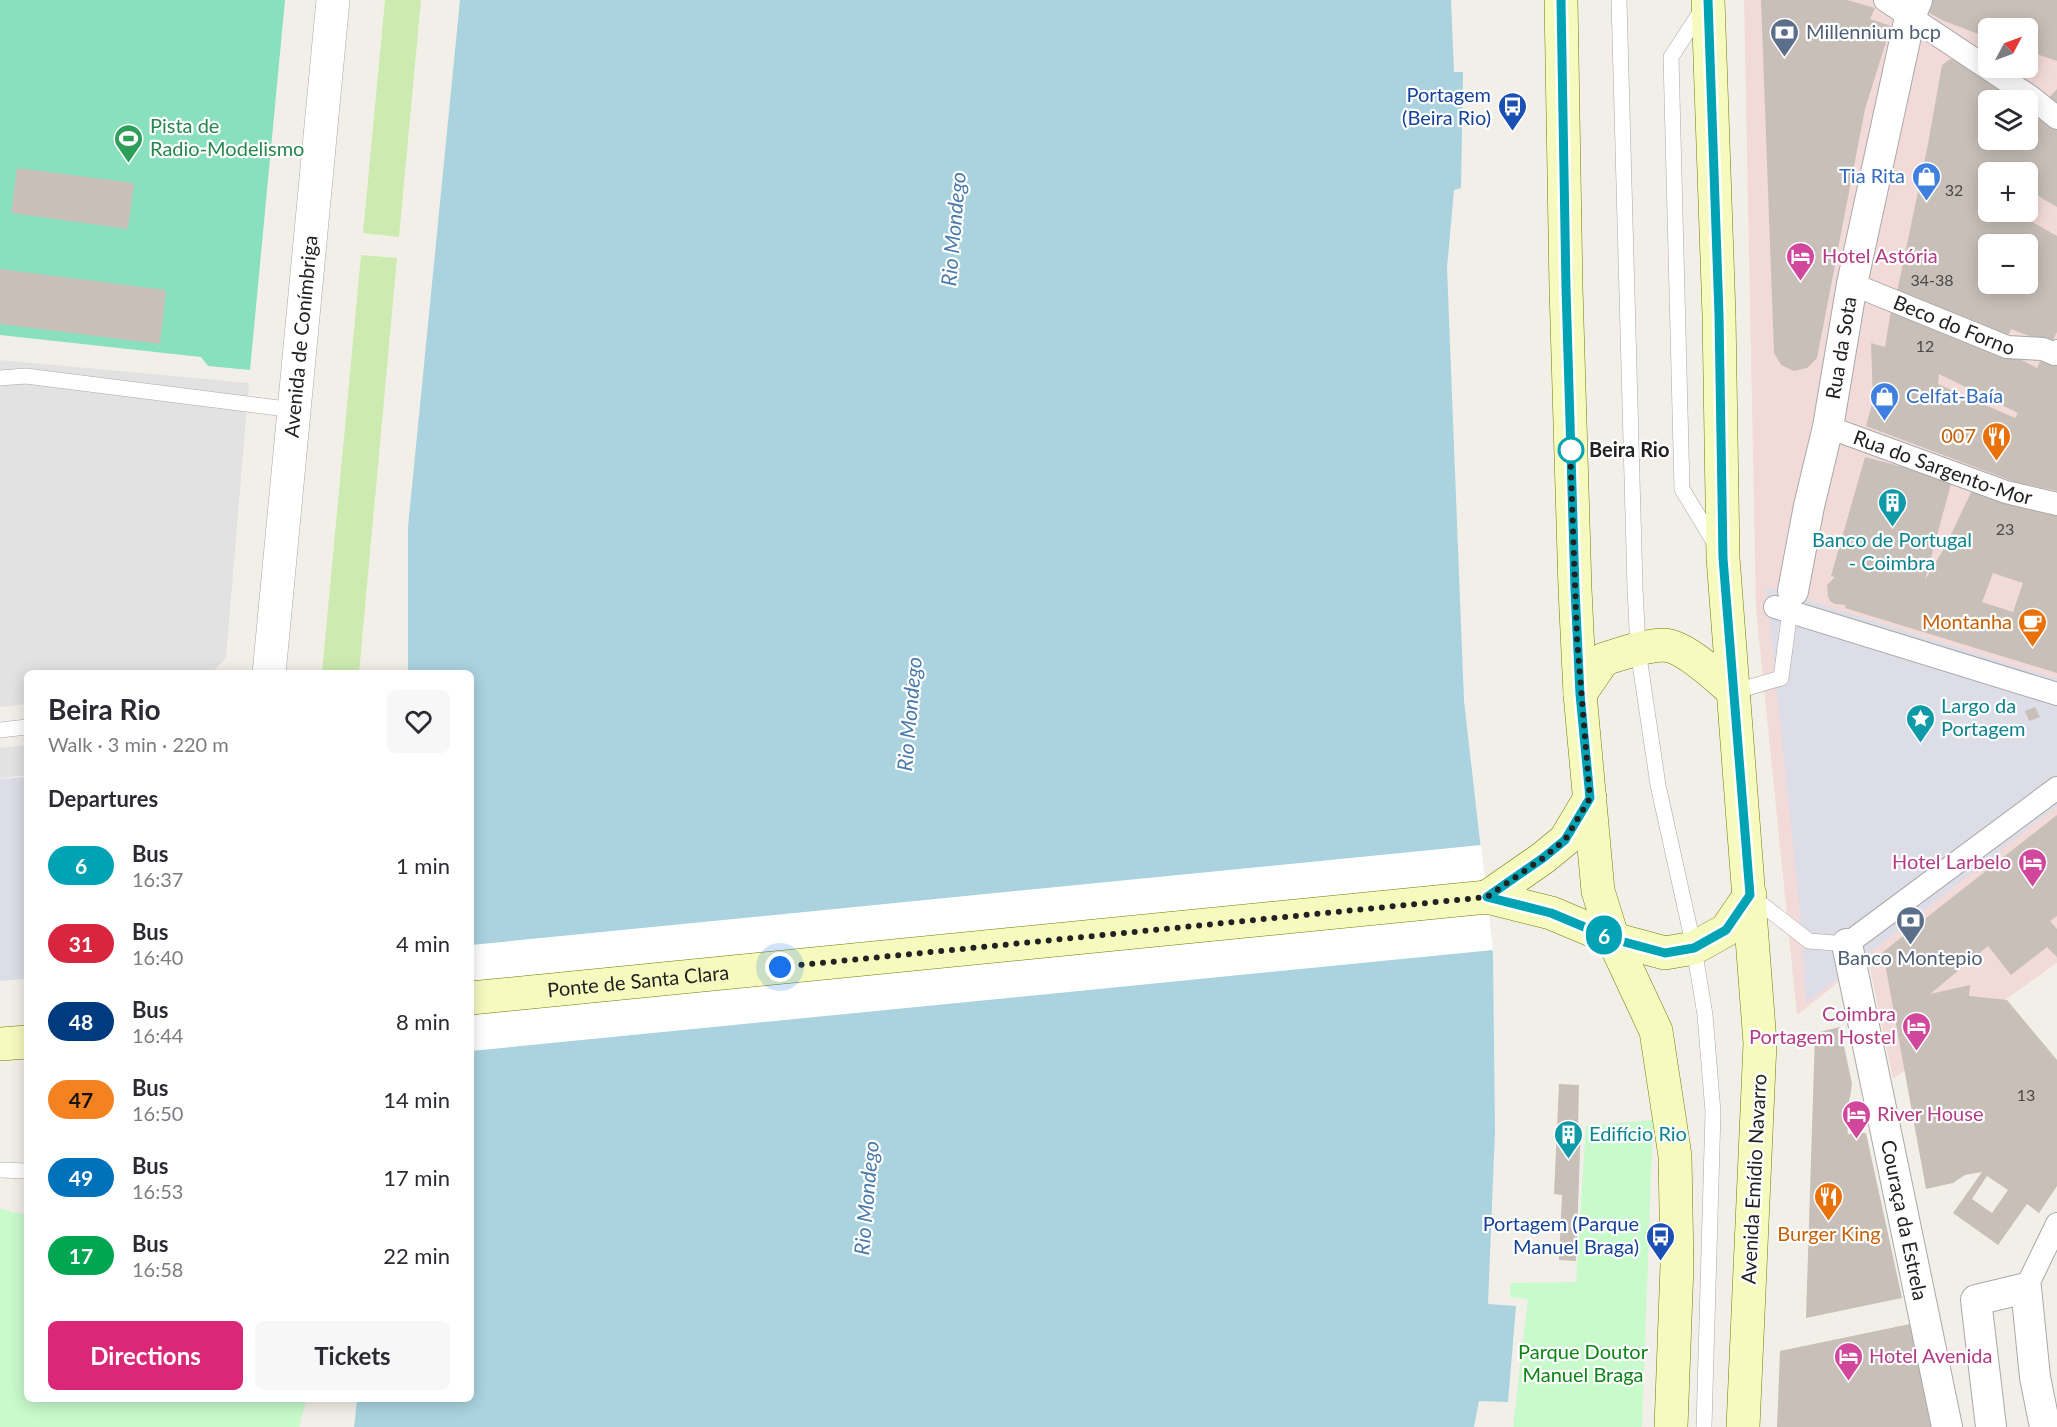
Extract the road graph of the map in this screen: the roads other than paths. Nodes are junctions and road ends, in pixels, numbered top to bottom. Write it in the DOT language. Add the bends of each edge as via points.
graph roads {
  1 [pos="333,0"];
  2 [pos="1562,0"];
  3 [pos="1619,0"];
  4 [pos="1708,0"];
  5 [pos="1885,0"];
  6 [pos="1914,8"];
  7 [pos="2057,118"];
  8 [pos="1852,284"];
  9 [pos="2057,351"];
  10 [pos="0,378"];
  11 [pos="294,410"];
  12 [pos="1828,427"];
  13 [pos="2057,504"];
  14 [pos="1786,603"];
  15 [pos="1638,650"];
  16 [pos="269,670"];
  17 [pos="1734,692"];
  18 [pos="1580,694"];
  19 [pos="2057,694"];
  20 [pos="24,727"];
  21 [pos="0,730"];
  22 [pos="2057,788"];
  23 [pos="1590,798"];
  24 [pos="1750,895"];
  25 [pos="1487,897"];
  26 [pos="1613,939"];
  27 [pos="1847,944"];
  28 [pos="1694,948"];
  29 [pos="474,998"];
  30 [pos="24,1042"];
  31 [pos="0,1044"];
  32 [pos="0,1170"];
  33 [pos="24,1171"];
  34 [pos="2057,1224"];
  35 [pos="2026,1288"];
  36 [pos="1671,1427"];
  37 [pos="1704,1427"];
  38 [pos="1743,1427"];
  39 [pos="1947,1427"];
  40 [pos="1991,1427"];
  41 [pos="2045,1427"];
  1 -- 11 [label="street, Avenida de Conímbriga"];
  2 -- 18 [label="main road" via="1566,288"];
  3 -- 15 [label="lane"];
  4 -- 17 [label="main road" via="1724,571"];
  5 -- 6 [label="street"];
  6 -- 7 [label="street"];
  6 -- 8 [label="street, Rua da Sota"];
  8 -- 9 [label="street, Beco do Forno" via="2007,347 2043,349 2055,354"];
  8 -- 12 [label="street, Rua da Sota"];
  10 -- 11 [label="lane" via="26,376"];
  11 -- 16 [label="street, Avenida de Conímbriga"];
  12 -- 13 [label="street, Rua do Sargento-Mor" via="2006,492"];
  12 -- 14 [label="street, Rua da Sota"];
  14 -- 17 [label="lane" via="1781,678"];
  14 -- 19 [label="street"];
  15 -- 17 [label="main road" via="1665,645 1688,654"];
  15 -- 18 [label="main road" via="1604,659"];
  15 -- 28 [label="lane" via="1658,785"];
  17 -- 24 [label="main road, Avenida Emídio Navarro"];
  18 -- 23 [label="main road"];
  20 -- 21 [label="lane"];
  22 -- 27 [label="street"];
  23 -- 25 [label="main road" via="1565,840"];
  23 -- 26 [label="main road" via="1598,891"];
  24 -- 27 [label="lane" via="1809,941"];
  24 -- 28 [label="main road" via="1726,930"];
  24 -- 38 [label="main road, Avenida Emídio Navarro" via="1760,1043"];
  25 -- 26 [label="main road" via="1551,913"];
  25 -- 29 [label="main road, Ponte de Santa Clara"];
  26 -- 28 [label="main road" via="1665,953"];
  26 -- 36 [label="main road" via="1656,1031 1675,1156 1677,1265"];
  27 -- 39 [label="street, Couraça da Estrela"];
  28 -- 37 [label="lane" via="1705,1015 1713,1112"];
  30 -- 31 [label="main road"];
  32 -- 33 [label="lane"];
  34 -- 35 [label="street"];
  35 -- 40 [label="street" via="1976,1300"];
  35 -- 41 [label="street" via="2035,1377"];
}
